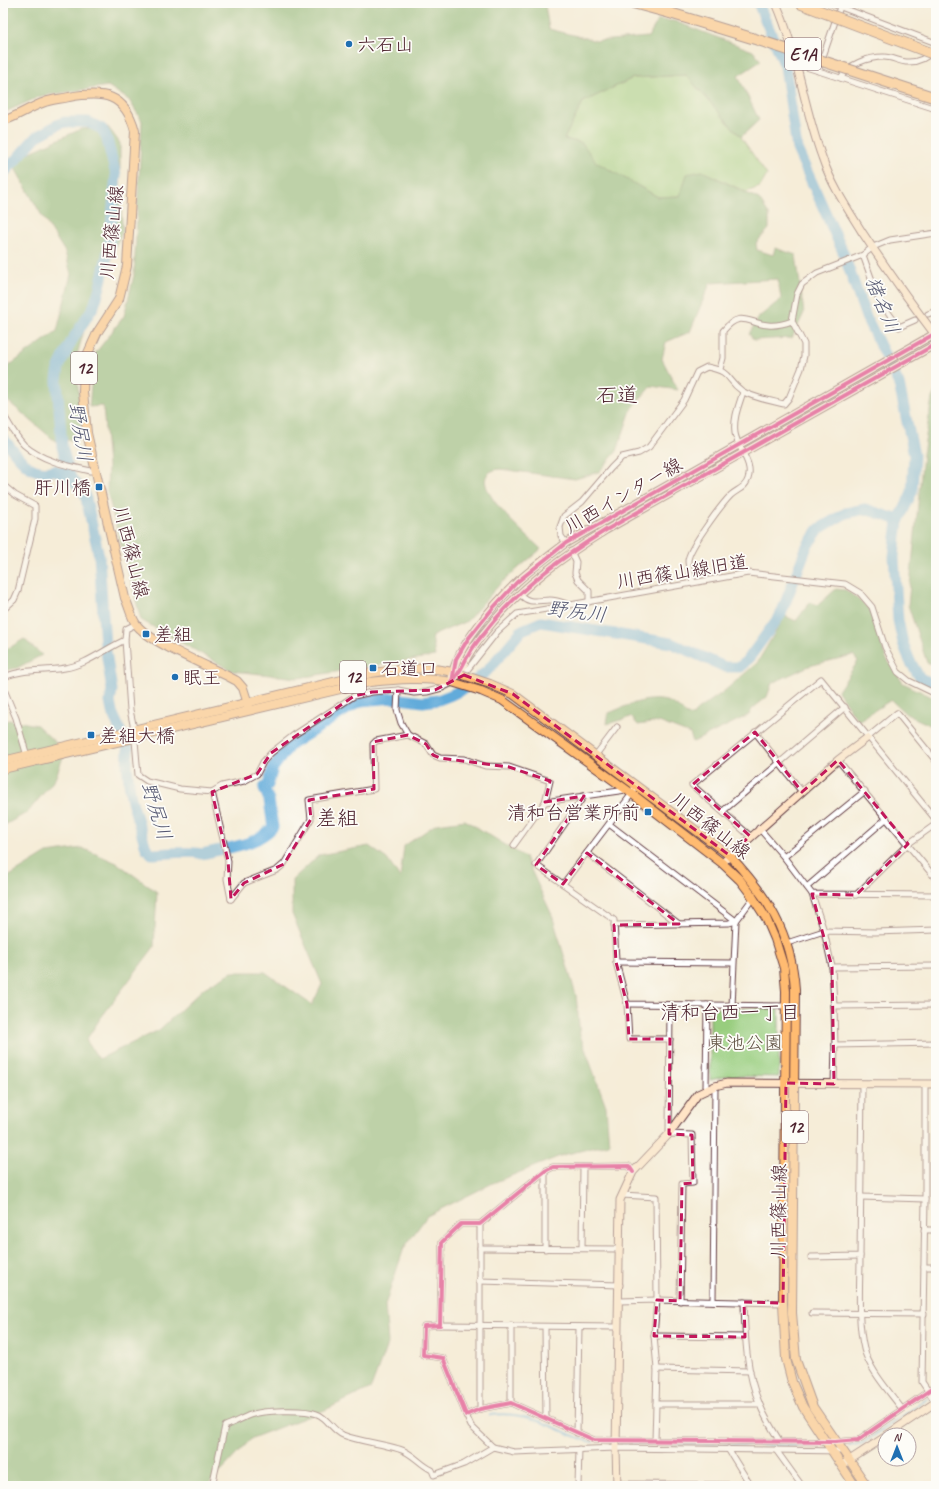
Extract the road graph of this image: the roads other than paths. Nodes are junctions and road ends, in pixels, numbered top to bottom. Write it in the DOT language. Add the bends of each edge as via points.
graph roads {
  1 [pos="633,3"];
  2 [pos="776,3"];
  3 [pos="799,3"];
  4 [pos="830,3"];
  5 [pos="840,7"];
  6 [pos="936,43"];
  7 [pos="936,49"];
  8 [pos="936,55"];
  9 [pos="797,64"];
  10 [pos="818,71"];
  11 [pos="841,78"];
  12 [pos="936,98"];
  13 [pos="936,109"];
  14 [pos="3,121"];
  15 [pos="936,233"];
  16 [pos="873,248"];
  17 [pos="864,255"];
  18 [pos="936,311"];
  19 [pos="928,314"];
  20 [pos="915,320"];
  21 [pos="792,321"];
  22 [pos="935,334"];
  23 [pos="936,344"];
  24 [pos="720,369"];
  25 [pos="743,392"];
  26 [pos="3,414"];
  27 [pos="738,445"];
  28 [pos="742,453"];
  29 [pos="96,470"];
  30 [pos="3,485"];
  31 [pos="566,543"];
  32 [pos="571,551"];
  33 [pos="693,582"];
  34 [pos="520,594"];
  35 [pos="589,602"];
  36 [pos="570,605"];
  37 [pos="3,610"];
  38 [pos="136,624"];
  39 [pos="124,640"];
  40 [pos="456,672"];
  41 [pos="3,677"];
  42 [pos="452,682"];
  43 [pos="3,687"];
  44 [pos="398,691"];
  45 [pos="936,694"];
  46 [pos="248,707"];
  47 [pos="845,707"];
  48 [pos="617,731"];
  49 [pos="755,732"];
  50 [pos="132,734"];
  51 [pos="408,735"];
  52 [pos="114,738"];
  53 [pos="868,738"];
  54 [pos="27,756"];
  55 [pos="595,756"];
  56 [pos="838,760"];
  57 [pos="3,761"];
  58 [pos="936,761"];
  59 [pos="780,764"];
  60 [pos="3,769"];
  61 [pos="632,790"];
  62 [pos="865,791"];
  63 [pos="212,792"];
  64 [pos="802,792"];
  65 [pos="584,796"];
  66 [pos="545,802"];
  67 [pos="723,811"];
  68 [pos="887,818"];
  69 [pos="936,820"];
  70 [pos="608,824"];
  71 [pos="936,824"];
  72 [pos="759,828"];
  73 [pos="750,836"];
  74 [pos="514,844"];
  75 [pos="908,844"];
  76 [pos="588,853"];
  77 [pos="729,855"];
  78 [pos="784,857"];
  79 [pos="722,863"];
  80 [pos="936,878"];
  81 [pos="563,884"];
  82 [pos="807,887"];
  83 [pos="812,894"];
  84 [pos="856,895"];
  85 [pos="936,895"];
  86 [pos="753,898"];
  87 [pos="736,921"];
  88 [pos="679,924"];
  89 [pos="614,925"];
  90 [pos="936,930"];
  91 [pos="824,931"];
  92 [pos="787,943"];
  93 [pos="616,962"];
  94 [pos="733,964"];
  95 [pos="936,966"];
  96 [pos="832,967"];
  97 [pos="627,1004"];
  98 [pos="707,1005"];
  99 [pos="936,1005"];
  100 [pos="670,1006"];
  101 [pos="732,1006"];
  102 [pos="786,1006"];
  103 [pos="834,1006"];
  104 [pos="670,1039"];
  105 [pos="936,1042"];
  106 [pos="834,1045"];
  107 [pos="786,1084"];
  108 [pos="795,1084"];
  109 [pos="834,1084"];
  110 [pos="862,1084"];
  111 [pos="936,1084"];
  112 [pos="925,1085"];
  113 [pos="715,1086"];
  114 [pos="706,1090"];
  115 [pos="669,1134"];
  116 [pos="583,1167"];
  117 [pos="545,1171"];
  118 [pos="633,1172"];
  119 [pos="622,1195"];
  120 [pos="861,1197"];
  121 [pos="925,1199"];
  122 [pos="480,1224"];
  123 [pos="924,1230"];
  124 [pos="936,1230"];
  125 [pos="480,1248"];
  126 [pos="582,1248"];
  127 [pos="545,1249"];
  128 [pos="620,1249"];
  129 [pos="860,1256"];
  130 [pos="811,1257"];
  131 [pos="924,1267"];
  132 [pos="936,1267"];
  133 [pos="479,1281"];
  134 [pos="620,1285"];
  135 [pos="657,1300"];
  136 [pos="620,1301"];
  137 [pos="680,1301"];
  138 [pos="713,1301"];
  139 [pos="744,1302"];
  140 [pos="783,1302"];
  141 [pos="812,1313"];
  142 [pos="861,1314"];
  143 [pos="924,1314"];
  144 [pos="440,1325"];
  145 [pos="478,1325"];
  146 [pos="511,1325"];
  147 [pos="545,1327"];
  148 [pos="579,1327"];
  149 [pos="617,1328"];
  150 [pos="654,1336"];
  151 [pos="745,1337"];
  152 [pos="657,1369"];
  153 [pos="750,1371"];
  154 [pos="936,1386"];
  155 [pos="928,1392"];
  156 [pos="935,1402"];
  157 [pos="511,1403"];
  158 [pos="656,1404"];
  159 [pos="759,1404"];
  160 [pos="480,1409"];
  161 [pos="902,1409"];
  162 [pos="466,1415"];
  163 [pos="546,1418"];
  164 [pos="899,1427"];
  165 [pos="578,1433"];
  166 [pos="616,1439"];
  167 [pos="655,1440"];
  168 [pos="778,1440"];
  169 [pos="824,1442"];
  170 [pos="835,1442"];
  171 [pos="877,1442"];
  172 [pos="493,1448"];
  173 [pos="616,1448"];
  174 [pos="579,1449"];
  175 [pos="728,1449"];
  176 [pos="776,1450"];
  177 [pos="831,1451"];
  178 [pos="842,1451"];
  179 [pos="849,1460"];
  180 [pos="842,1465"];
  181 [pos="617,1485"];
  182 [pos="652,1485"];
  183 [pos="686,1485"];
  184 [pos="751,1485"];
  185 [pos="212,1486"];
  186 [pos="578,1486"];
  187 [pos="802,1486"];
  188 [pos="855,1486"];
  189 [pos="868,1486"];
  1 -- 12 [label="highway, E1A, bridge" via="755,38"];
  2 -- 9 [label="street" via="787,28"];
  3 -- 8 [label="highway, E1A, bridge"];
  4 -- 5 [label="street"];
  5 -- 6 [label="street"];
  5 -- 10 [label="street"];
  7 -- 11 [label="street" via="926,58 916,61 905,62 884,57 869,59 843,72"];
  9 -- 10 [label="street"];
  9 -- 16 [label="street" via="810,122 822,159 838,194"];
  10 -- 11 [label="street"];
  11 -- 13 [label="street"];
  14 -- 29 [label="main road, 川西篠山線 / 12" via="45,102 92,93 108,95 122,103 132,116 135,131 127,266 119,299 97,332 84,362 86,433"];
  15 -- 16 [label="street" via="890,240"];
  16 -- 17 [label="street"];
  16 -- 22 [label="street" via="900,290"];
  17 -- 20 [label="street" via="879,300 899,327"];
  17 -- 21 [label="street" via="817,273 802,284 797,294"];
  18 -- 19 [label="street"];
  21 -- 24 [label="street" via="778,326 740,319 727,326 723,331 723,358"];
  21 -- 25 [label="street" via="804,344 804,356 789,398 784,404"];
  22 -- 27 [label="street, 川西インター線"];
  23 -- 28 [label="street, 川西インター線"];
  24 -- 25 [label="street"];
  24 -- 31 [label="street" via="707,366 697,372 684,400 649,447 622,457 582,502 564,516 560,527 561,536"];
  25 -- 27 [label="street" via="734,419"];
  26 -- 29 [label="street" via="24,444 35,453 59,464"];
  27 -- 28 [label="street"];
  27 -- 31 [label="street, 川西インター線"];
  28 -- 32 [label="street, 川西インター線"];
  28 -- 33 [label="street" via="748,463 749,477 743,487 726,501 691,549 688,561"];
  29 -- 38 [label="main road, 川西篠山線 / 12" via="125,598"];
  30 -- 37 [label="street" via="15,496 35,506 35,519 18,591 14,600"];
  31 -- 40 [label="street, 川西インター線" via="517,582 493,608 456,659"];
  32 -- 34 [label="street, 川西インター線"];
  32 -- 35 [label="street" via="576,562 575,573 578,580 589,590"];
  33 -- 35 [label="street, 川西篠山線旧道"];
  33 -- 45 [label="street, 川西篠山線旧道" via="748,573 845,584 860,593 872,607 898,672 909,681"];
  34 -- 36 [label="street, 川西篠山線旧道" via="530,602 551,600"];
  34 -- 40 [label="street, 川西インター線" via="493,622"];
  35 -- 36 [label="street, 川西篠山線旧道"];
  36 -- 44 [label="street" via="517,614 497,632 460,679 451,684 427,692"];
  38 -- 39 [label="street" via="126,629"];
  38 -- 46 [label="main road, 川西篠山線 / 12" via="160,643 237,680 243,688"];
  39 -- 41 [label="street" via="65,668 27,670"];
  39 -- 50 [label="street"];
  40 -- 42 [label="street, 川西インター線"];
  40 -- 46 [label="main road, 川西篠山線 / 12" via="405,669 371,673"];
  40 -- 55 [label="main road, 川西篠山線 / 12, bridge" via="513,694"];
  42 -- 46 [label="main road, 川西篠山線 / 12" via="407,678 370,682"];
  42 -- 61 [label="main road, 川西篠山線 / 12, bridge" via="502,700"];
  43 -- 54 [label="street" via="16,718"];
  44 -- 51 [label="street" via="397,710"];
  44 -- 63 [label="street" via="354,696 271,753 257,774"];
  46 -- 50 [label="main road, 川西篠山線 / 12"];
  47 -- 49 [label="street" via="821,679"];
  47 -- 53 [label="street"];
  47 -- 59 [label="street"];
  48 -- 55 [label="street"];
  49 -- 59 [label="street"];
  49 -- 67 [label="street" via="692,785"];
  50 -- 52 [label="main road, 川西篠山線 / 12"];
  50 -- 63 [label="street" via="138,774 142,779 180,790"];
  51 -- 63 [label="street" via="376,741 373,744 374,789 309,800 311,819 284,864 277,870 244,883 231,899 227,879 228,860"];
  51 -- 66 [label="street" via="426,744 432,755 440,758 464,759 485,766 509,767 550,781"];
  52 -- 54 [label="main road, 川西篠山線 / 12"];
  52 -- 60 [label="main road, 川西篠山線 / 12"];
  53 -- 56 [label="street"];
  53 -- 58 [label="street" via="897,713"];
  53 -- 69 [label="street"];
  54 -- 57 [label="main road, 川西篠山線 / 12"];
  55 -- 61 [label="main road, 川西篠山線 / 12"];
  56 -- 62 [label="street"];
  56 -- 64 [label="street"];
  59 -- 64 [label="street"];
  59 -- 67 [label="street"];
  61 -- 65 [label="street"];
  61 -- 70 [label="street"];
  61 -- 77 [label="main road, 川西篠山線 / 12"];
  61 -- 79 [label="main road, 川西篠山線 / 12"];
  62 -- 68 [label="street"];
  62 -- 78 [label="street"];
  64 -- 72 [label="street"];
  65 -- 66 [label="street"];
  65 -- 81 [label="street" via="536,865"];
  66 -- 74 [label="street"];
  67 -- 73 [label="street"];
  68 -- 75 [label="street"];
  68 -- 82 [label="street"];
  70 -- 76 [label="street"];
  70 -- 87 [label="street"];
  71 -- 75 [label="street"];
  72 -- 73 [label="street"];
  72 -- 78 [label="street"];
  73 -- 77 [label="street"];
  75 -- 80 [label="street"];
  75 -- 84 [label="street"];
  76 -- 81 [label="street"];
  76 -- 88 [label="street"];
  77 -- 79 [label="street"];
  77 -- 92 [label="main road, 川西篠山線 / 12" via="769,903"];
  78 -- 82 [label="street"];
  79 -- 86 [label="main road, 川西篠山線 / 12" via="740,880"];
  81 -- 89 [label="street" via="614,920"];
  82 -- 83 [label="street"];
  83 -- 84 [label="street"];
  83 -- 91 [label="street"];
  84 -- 85 [label="street"];
  86 -- 87 [label="street"];
  86 -- 102 [label="main road, 川西篠山線 / 12" via="766,918 780,953"];
  87 -- 88 [label="street"];
  87 -- 94 [label="street"];
  88 -- 89 [label="street"];
  89 -- 93 [label="street"];
  90 -- 91 [label="street"];
  91 -- 92 [label="street"];
  91 -- 96 [label="street"];
  92 -- 108 [label="main road, 川西篠山線 / 12" via="795,990"];
  93 -- 94 [label="street"];
  93 -- 97 [label="street"];
  94 -- 101 [label="street"];
  95 -- 96 [label="street"];
  96 -- 103 [label="street"];
  97 -- 100 [label="street"];
  97 -- 104 [label="street" via="629,1039"];
  98 -- 100 [label="street"];
  98 -- 101 [label="street"];
  98 -- 114 [label="street"];
  99 -- 103 [label="street"];
  100 -- 104 [label="street"];
  101 -- 102 [label="street"];
  102 -- 107 [label="main road, 川西篠山線 / 12"];
  103 -- 106 [label="street"];
  104 -- 115 [label="street"];
  105 -- 106 [label="street"];
  106 -- 109 [label="street"];
  107 -- 108 [label="street"];
  107 -- 113 [label="street" via="727,1083"];
  107 -- 140 [label="main road, 川西篠山線 / 12"];
  108 -- 109 [label="street"];
  108 -- 170 [label="main road, 川西篠山線 / 12" via="793,1337 796,1360 813,1407"];
  109 -- 110 [label="street"];
  110 -- 112 [label="street"];
  110 -- 120 [label="street"];
  111 -- 112 [label="street"];
  112 -- 121 [label="street"];
  113 -- 114 [label="street"];
  113 -- 138 [label="street"];
  114 -- 115 [label="street" via="698,1094"];
  115 -- 118 [label="street"];
  115 -- 137 [label="street" via="692,1135 693,1183 682,1184"];
  116 -- 117 [label="street" via="553,1168"];
  116 -- 118 [label="street" via="629,1166"];
  116 -- 126 [label="street"];
  117 -- 122 [label="street"];
  117 -- 127 [label="street"];
  118 -- 119 [label="street"];
  119 -- 128 [label="street"];
  119 -- 135 [label="street" via="656,1197"];
  120 -- 121 [label="street"];
  120 -- 129 [label="street"];
  121 -- 123 [label="street"];
  122 -- 125 [label="street"];
  122 -- 144 [label="street" via="461,1224 442,1242"];
  123 -- 124 [label="street"];
  123 -- 131 [label="street"];
  125 -- 127 [label="street"];
  125 -- 133 [label="street"];
  126 -- 127 [label="street"];
  126 -- 128 [label="street"];
  128 -- 134 [label="street"];
  129 -- 130 [label="street"];
  129 -- 142 [label="street"];
  131 -- 132 [label="street"];
  131 -- 143 [label="street"];
  133 -- 134 [label="street"];
  133 -- 145 [label="street"];
  134 -- 136 [label="street"];
  135 -- 136 [label="street"];
  135 -- 137 [label="street"];
  135 -- 150 [label="street"];
  136 -- 149 [label="street"];
  137 -- 138 [label="street"];
  138 -- 139 [label="street"];
  139 -- 140 [label="street"];
  139 -- 151 [label="street"];
  140 -- 169 [label="main road, 川西篠山線 / 12" via="786,1359 792,1382 803,1407"];
  141 -- 142 [label="street"];
  142 -- 143 [label="street"];
  142 -- 161 [label="street" via="865,1350 877,1374"];
  143 -- 155 [label="street" via="922,1382"];
  144 -- 145 [label="street"];
  144 -- 162 [label="street" via="424,1326 423,1355 444,1358"];
  145 -- 146 [label="street"];
  145 -- 160 [label="street"];
  146 -- 147 [label="street"];
  146 -- 157 [label="street"];
  147 -- 148 [label="street"];
  147 -- 163 [label="street"];
  148 -- 149 [label="street"];
  148 -- 165 [label="street"];
  149 -- 166 [label="street"];
  150 -- 151 [label="street"];
  150 -- 152 [label="street"];
  151 -- 153 [label="street"];
  152 -- 153 [label="street"];
  152 -- 158 [label="street"];
  153 -- 159 [label="street"];
  154 -- 155 [label="street"];
  155 -- 156 [label="street"];
  155 -- 161 [label="street"];
  156 -- 164 [label="street"];
  157 -- 160 [label="street"];
  157 -- 163 [label="street"];
  158 -- 159 [label="street"];
  158 -- 167 [label="street"];
  159 -- 168 [label="street"];
  160 -- 162 [label="street"];
  161 -- 170 [label="street" via="858,1440"];
  162 -- 172 [label="street" via="471,1426"];
  163 -- 165 [label="street"];
  165 -- 166 [label="street" via="594,1440"];
  166 -- 167 [label="street"];
  166 -- 173 [label="street"];
  167 -- 168 [label="street"];
  168 -- 169 [label="street"];
  169 -- 170 [label="street"];
  169 -- 177 [label="main road, 川西篠山線 / 12"];
  170 -- 178 [label="main road, 川西篠山線 / 12"];
  171 -- 179 [label="street"];
  172 -- 174 [label="street" via="514,1452"];
  172 -- 185 [label="street" via="464,1464 434,1475 432,1470 400,1449 340,1434 318,1414 262,1412 225,1426"];
  173 -- 174 [label="street"];
  173 -- 175 [label="street"];
  173 -- 181 [label="street"];
  174 -- 186 [label="street"];
  175 -- 176 [label="street"];
  175 -- 184 [label="street"];
  176 -- 177 [label="street"];
  176 -- 187 [label="street"];
  177 -- 178 [label="street"];
  177 -- 180 [label="main road, 川西篠山線 / 12"];
  178 -- 179 [label="main road, 川西篠山線 / 12"];
  179 -- 180 [label="street"];
  179 -- 189 [label="main road, 川西篠山線 / 12"];
  180 -- 188 [label="main road, 川西篠山線 / 12"];
  181 -- 182 [label="street"];
  182 -- 183 [label="street"];
  183 -- 184 [label="street"];
}
